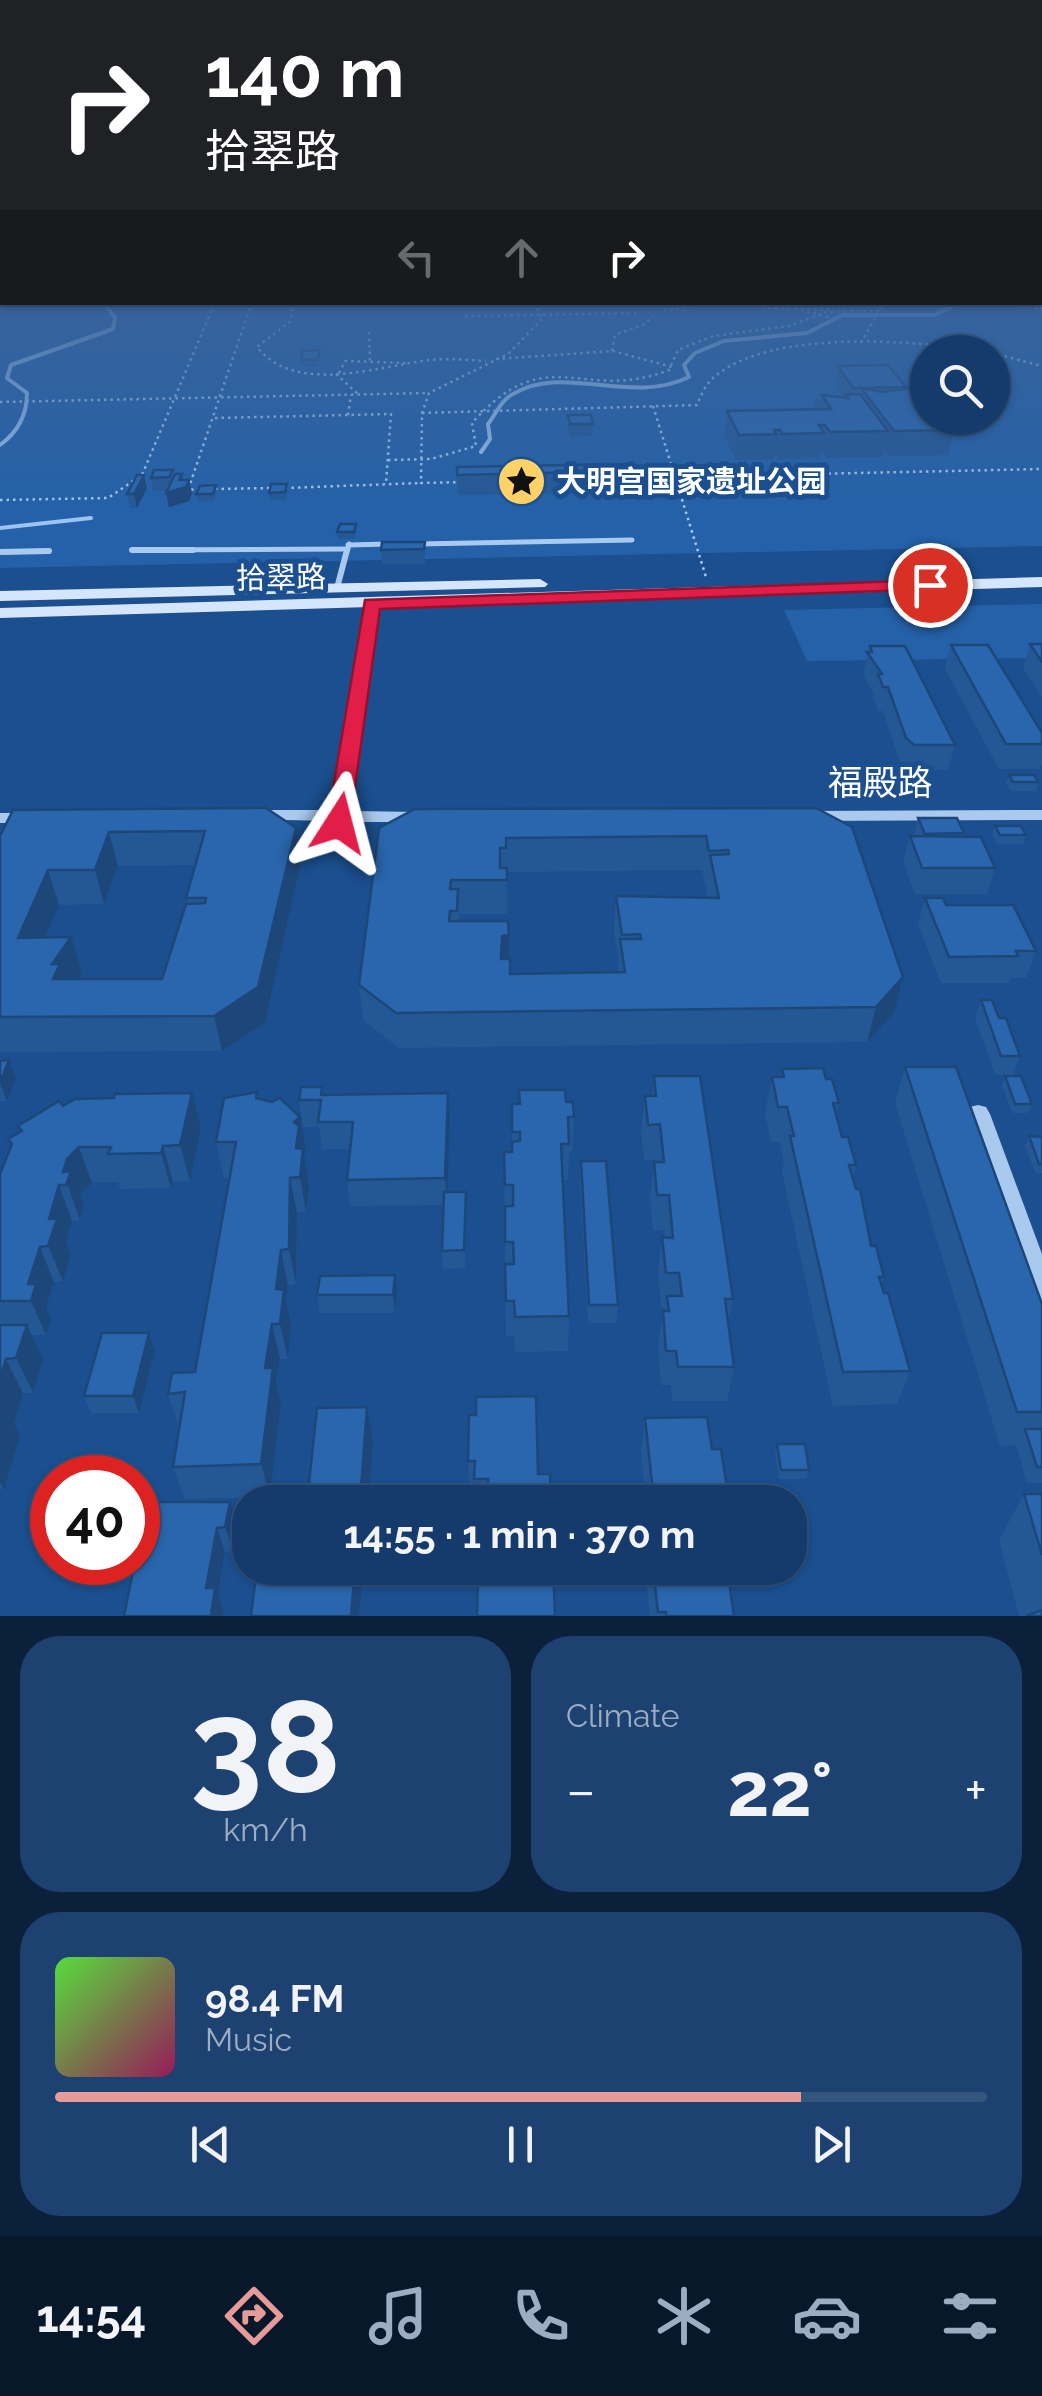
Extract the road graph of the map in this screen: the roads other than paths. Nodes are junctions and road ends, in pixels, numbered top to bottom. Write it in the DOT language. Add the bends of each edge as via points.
graph roads {
  1 [pos="350,535"];
  2 [pos="632,540"];
  3 [pos="348,547"];
  4 [pos="132,550"];
  5 [pos="49,551"];
  6 [pos="0,552"];
  7 [pos="1042,570"];
  8 [pos="1042,582"];
  9 [pos="337,588"];
  10 [pos="0,596"];
  11 [pos="372,604"];
  12 [pos="0,612"];
  13 [pos="1042,815"];
  14 [pos="788,816"];
  15 [pos="436,817"];
  16 [pos="346,818"];
  17 [pos="229,819"];
  18 [pos="57,821"];
  19 [pos="0,822"];
  20 [pos="978,1114"];
  21 [pos="1042,1289"];
  1 -- 3 [label="lane"];
  2 -- 3 [label="lane"];
  3 -- 4 [label="lane"];
  3 -- 9 [label="lane"];
  5 -- 6 [label="lane"];
  7 -- 9 [label="main road, 拾翠路"];
  8 -- 11 [label="main road, 拾翠路"];
  9 -- 10 [label="main road, 拾翠路"];
  11 -- 12 [label="main road, 拾翠路"];
  11 -- 16 [label="street"];
  13 -- 14 [label="street, 福殿路"];
  15 -- 16 [label="street"];
  16 -- 17 [label="street"];
  18 -- 19 [label="street"];
  20 -- 21 [label="street"];
}
